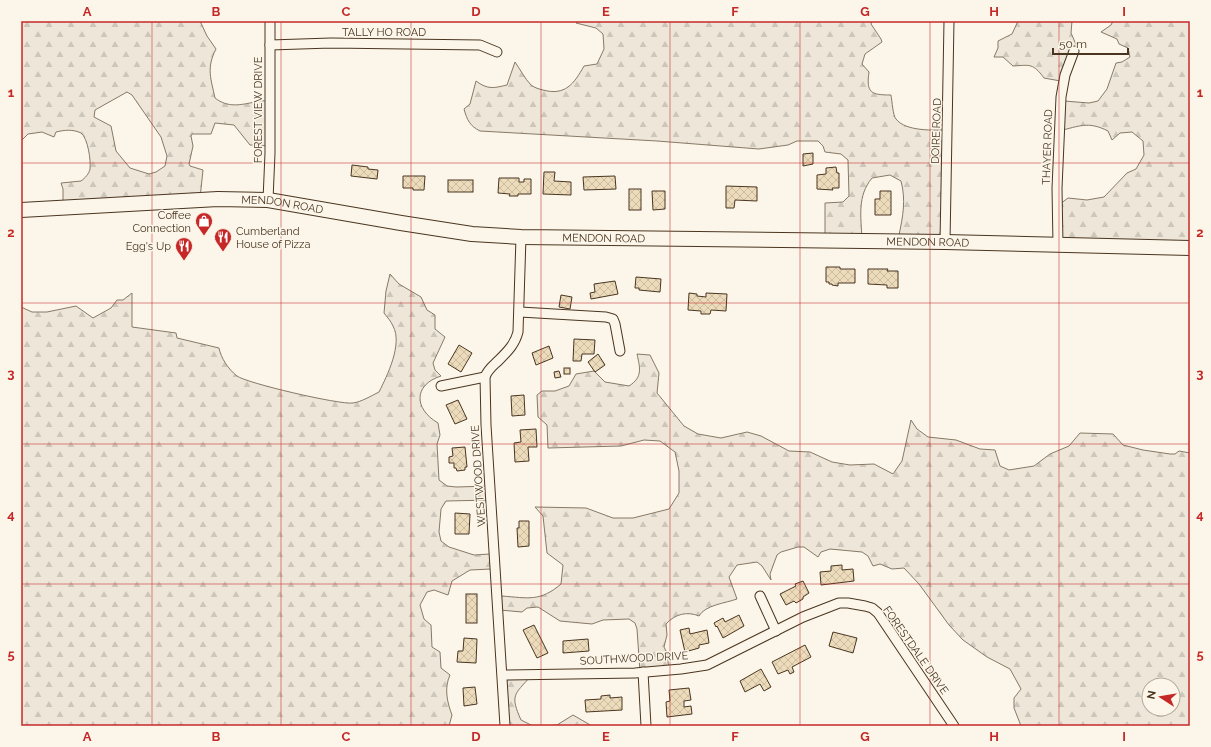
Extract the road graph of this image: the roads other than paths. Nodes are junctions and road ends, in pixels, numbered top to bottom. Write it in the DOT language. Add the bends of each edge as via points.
graph roads {
  1 [pos="270,21"];
  2 [pos="949,21"];
  3 [pos="270,45"];
  4 [pos="1074,51"];
  5 [pos="497,52"];
  6 [pos="268,200"];
  7 [pos="21,210"];
  8 [pos="521,237"];
  9 [pos="945,242"];
  10 [pos="1058,245"];
  11 [pos="1190,248"];
  12 [pos="520,312"];
  13 [pos="620,351"];
  14 [pos="485,376"];
  15 [pos="441,386"];
  16 [pos="760,596"];
  17 [pos="803,617"];
  18 [pos="776,631"];
  19 [pos="643,672"];
  20 [pos="503,675"];
  21 [pos="505,726"];
  22 [pos="646,726"];
  23 [pos="954,726"];
  1 -- 3 [label="street, FOREST VIEW DRIVE"];
  2 -- 9 [label="street, DOIRE ROAD"];
  3 -- 5 [label="street, TALLY HO ROAD" via="480,44"];
  3 -- 6 [label="street, FOREST VIEW DRIVE"];
  4 -- 10 [label="street, THAYER ROAD" via="1064,75 1061,97 1057,188"];
  6 -- 7 [label="main road, MENDON ROAD" via="218,199"];
  6 -- 8 [label="main road, MENDON ROAD" via="401,224 472,234"];
  8 -- 9 [label="main road, MENDON ROAD"];
  8 -- 12 [label="street"];
  9 -- 10 [label="main road, MENDON ROAD"];
  10 -- 11 [label="main road, MENDON ROAD"];
  12 -- 13 [label="street" via="613,320"];
  12 -- 14 [label="street" via="516,342"];
  14 -- 15 [label="street"];
  14 -- 20 [label="street, WESTWOOD DRIVE" via="494,560"];
  16 -- 18 [label="street"];
  17 -- 18 [label="street, SOUTHWOOD DRIVE"];
  17 -- 23 [label="street, FORESTDALE DRIVE" via="839,603 872,608 885,623"];
  18 -- 19 [label="street, SOUTHWOOD DRIVE" via="707,665"];
  19 -- 20 [label="street, SOUTHWOOD DRIVE"];
  19 -- 22 [label="street"];
  20 -- 21 [label="street, WESTWOOD DRIVE"];
}
